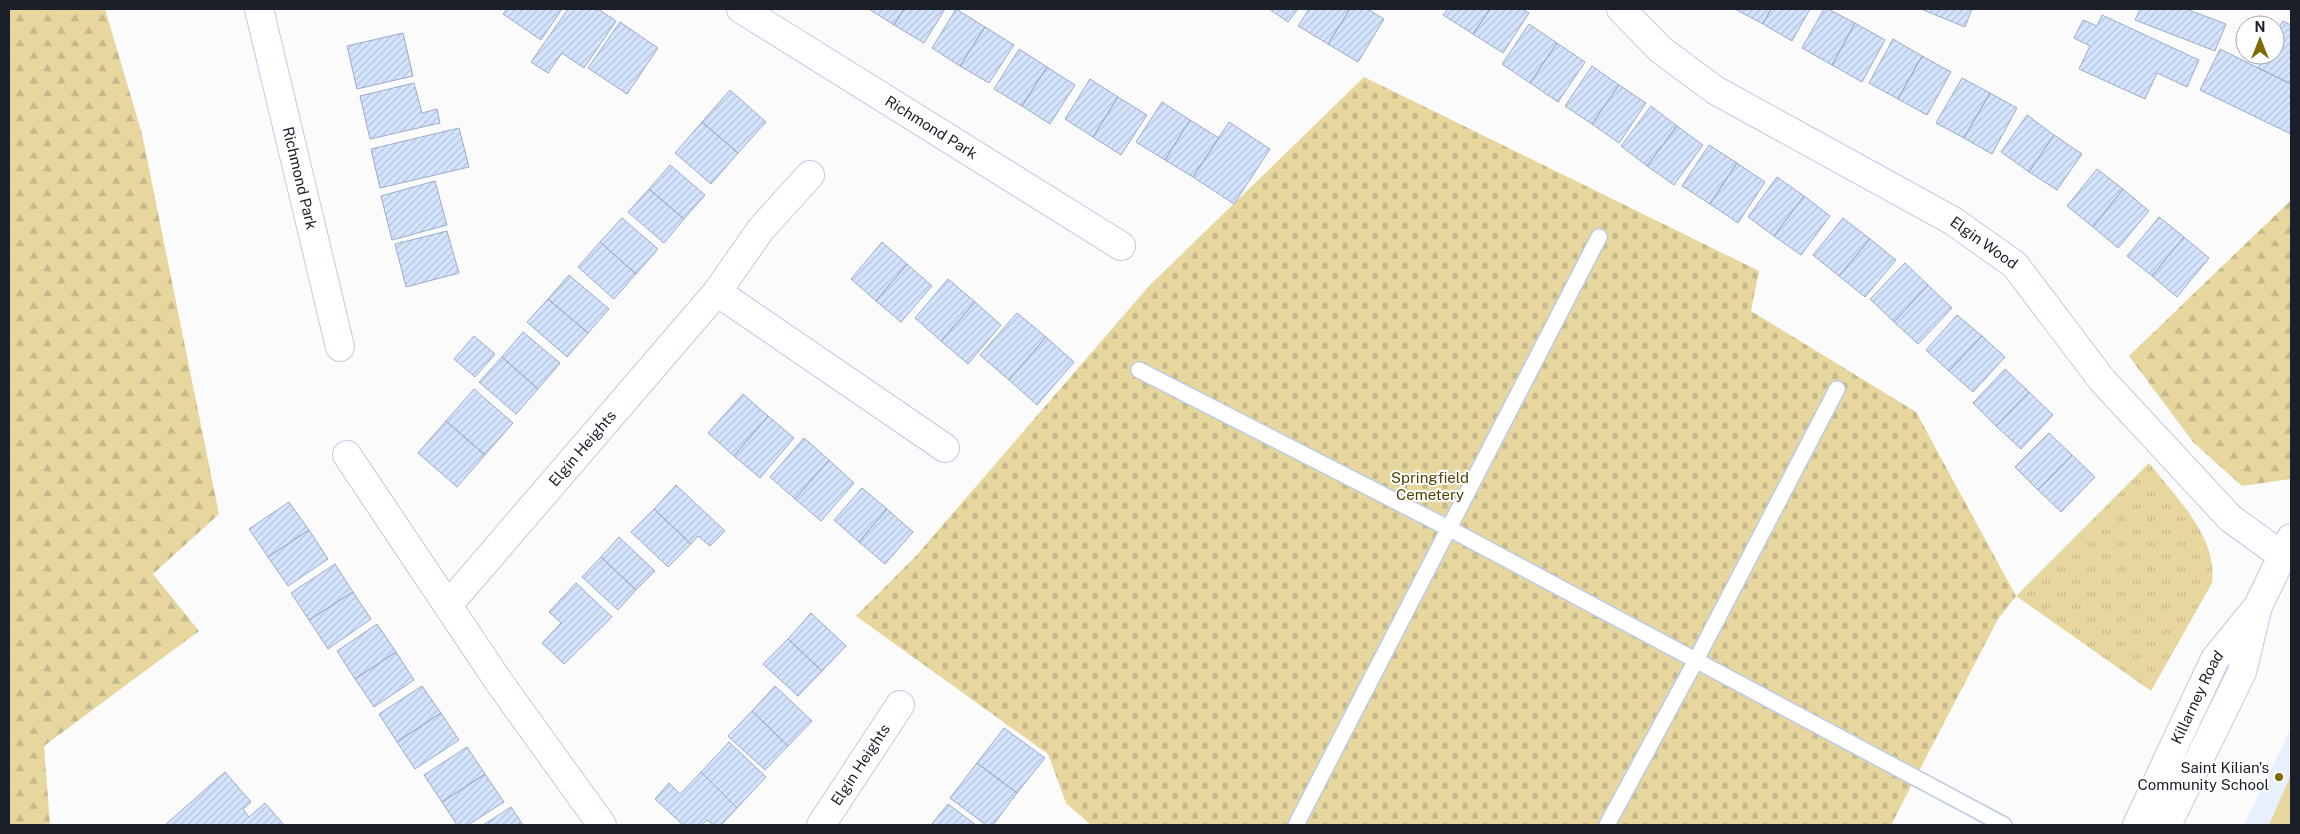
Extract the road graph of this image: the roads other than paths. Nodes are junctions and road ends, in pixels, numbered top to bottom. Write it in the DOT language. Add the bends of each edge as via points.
graph roads {
  1 [pos="259,9"];
  2 [pos="741,9"];
  3 [pos="1621,9"];
  4 [pos="810,175"];
  5 [pos="1599,237"];
  6 [pos="1120,246"];
  7 [pos="717,292"];
  8 [pos="340,347"];
  9 [pos="1138,370"];
  10 [pos="1836,389"];
  11 [pos="945,448"];
  12 [pos="347,455"];
  13 [pos="1450,529"];
  14 [pos="2286,547"];
  15 [pos="449,604"];
  16 [pos="2258,606"];
  17 [pos="1695,662"];
  18 [pos="900,705"];
  19 [pos="602,825"];
  20 [pos="821,825"];
  21 [pos="1296,825"];
  22 [pos="1606,825"];
  23 [pos="2004,825"];
  24 [pos="2137,825"];
  25 [pos="2167,825"];
  1 -- 8 [label="street, Richmond Park"];
  2 -- 6 [label="street, Richmond Park"];
  3 -- 14 [label="street, Elgin Wood" via="1661,50 1715,90 1953,221 2014,266 2108,387 2230,518"];
  4 -- 7 [label="street, Elgin Heights" via="761,229"];
  5 -- 13 [label="lane"];
  7 -- 11 [label="street"];
  7 -- 15 [label="street, Elgin Heights"];
  9 -- 13 [label="lane"];
  10 -- 17 [label="lane"];
  12 -- 15 [label="street"];
  13 -- 17 [label="lane"];
  13 -- 21 [label="lane"];
  14 -- 16 [label="street, Killarney Road"];
  15 -- 19 [label="street" via="499,682"];
  16 -- 24 [label="street, Killarney Road" via="2215,659"];
  16 -- 25 [label="street, Killarney Road" via="2242,672"];
  17 -- 22 [label="lane"];
  17 -- 23 [label="lane"];
  18 -- 20 [label="street, Elgin Heights"];
}
